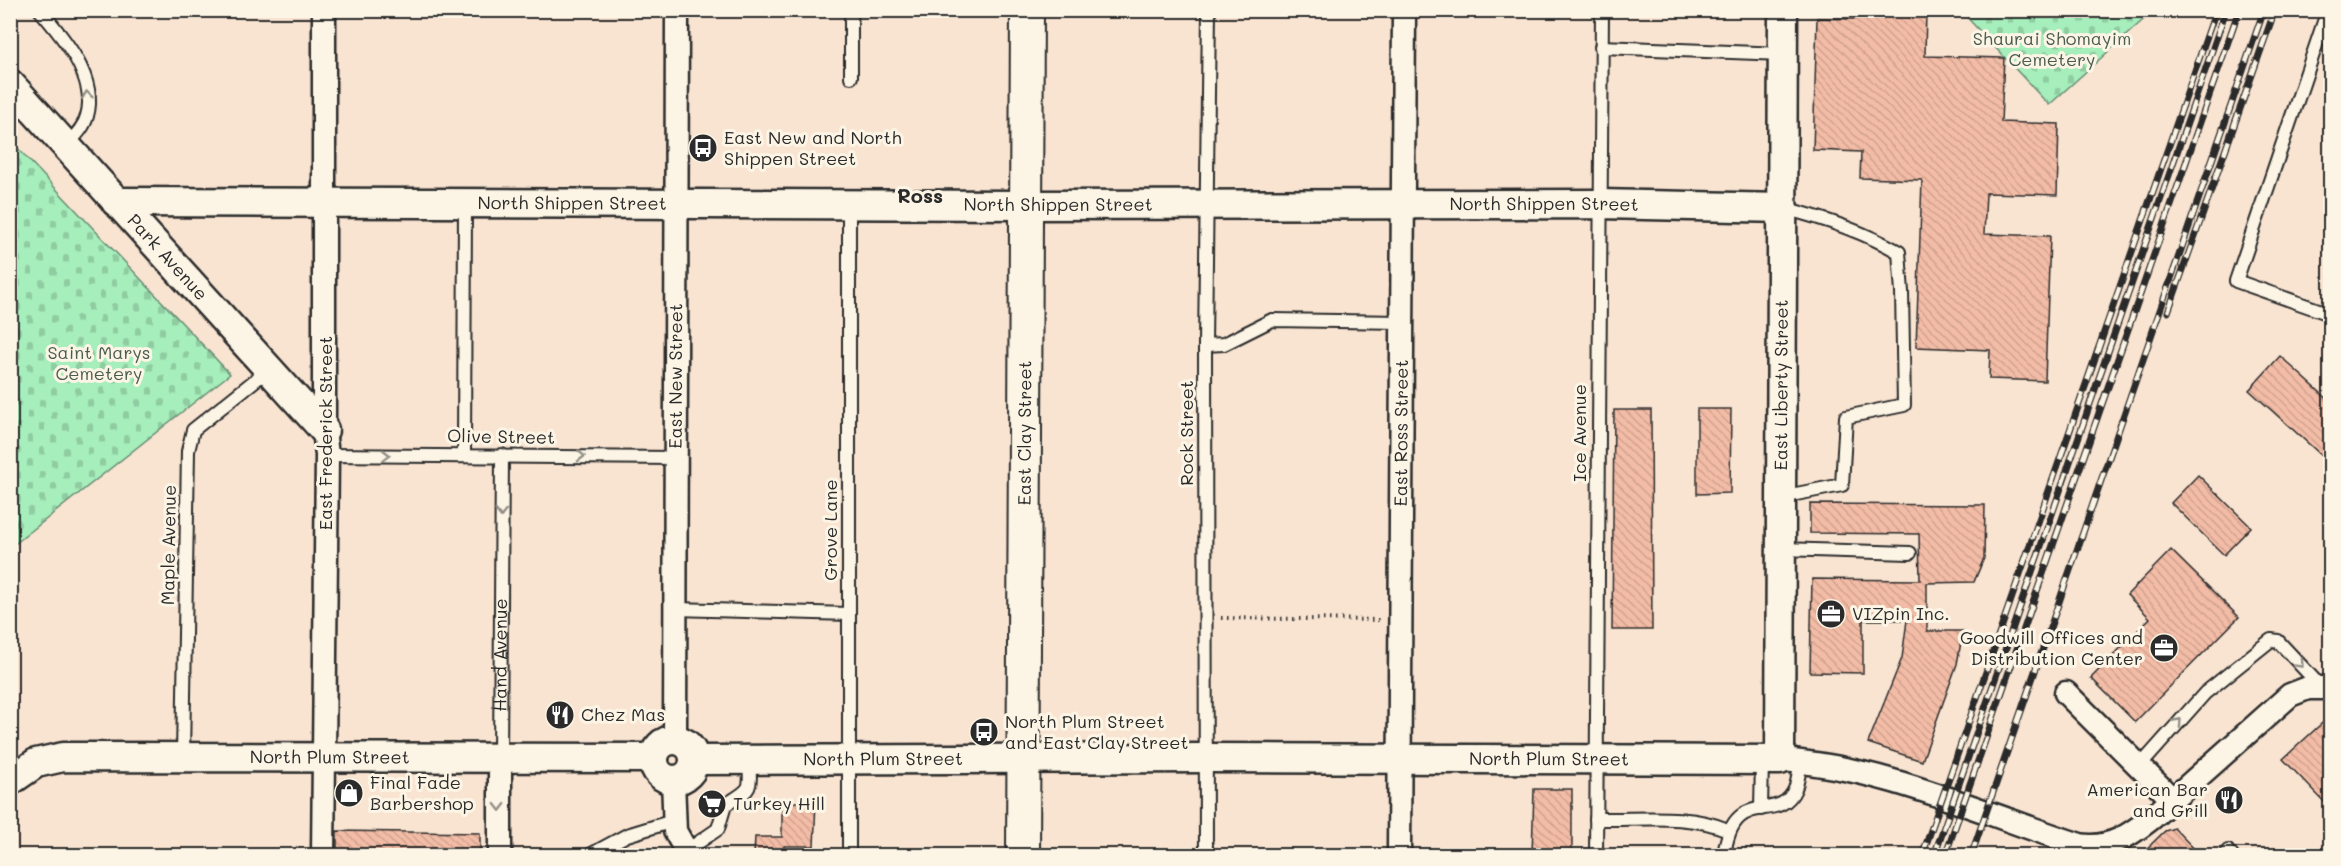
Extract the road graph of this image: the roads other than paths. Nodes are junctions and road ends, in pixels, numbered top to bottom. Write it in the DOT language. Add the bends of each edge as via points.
graph roads {
  1 [pos="40,10"];
  2 [pos="324,10"];
  3 [pos="677,10"];
  4 [pos="851,10"];
  5 [pos="1027,10"];
  6 [pos="1209,10"];
  7 [pos="1404,10"];
  8 [pos="1602,10"];
  9 [pos="1783,10"];
  10 [pos="2328,10"];
  11 [pos="1601,47"];
  12 [pos="1783,54"];
  13 [pos="851,77"];
  14 [pos="10,84"];
  15 [pos="66,146"];
  16 [pos="116,202"];
  17 [pos="325,202"];
  18 [pos="465,203"];
  19 [pos="1206,203"];
  20 [pos="1403,203"];
  21 [pos="676,204"];
  22 [pos="1599,204"];
  23 [pos="849,205"];
  24 [pos="1026,205"];
  25 [pos="1783,208"];
  26 [pos="2331,314"];
  27 [pos="1403,322"];
  28 [pos="1204,345"];
  29 [pos="268,370"];
  30 [pos="326,442"];
  31 [pos="464,455"];
  32 [pos="502,455"];
  33 [pos="675,458"];
  34 [pos="1780,497"];
  35 [pos="1780,549"];
  36 [pos="1910,553"];
  37 [pos="676,609"];
  38 [pos="849,614"];
  39 [pos="2328,684"];
  40 [pos="2066,693"];
  41 [pos="685,750"];
  42 [pos="183,757"];
  43 [pos="325,758"];
  44 [pos="654,758"];
  45 [pos="1023,758"];
  46 [pos="1206,758"];
  47 [pos="500,759"];
  48 [pos="1399,759"];
  49 [pos="749,760"];
  50 [pos="849,760"];
  51 [pos="1596,760"];
  52 [pos="1781,761"];
  53 [pos="2140,766"];
  54 [pos="673,780"];
  55 [pos="10,781"];
  56 [pos="2173,800"];
  57 [pos="1761,809"];
  58 [pos="1596,819"];
  59 [pos="673,820"];
  60 [pos="1728,830"];
  61 [pos="687,853"];
  62 [pos="323,855"];
  63 [pos="500,855"];
  64 [pos="588,855"];
  65 [pos="849,855"];
  66 [pos="1023,855"];
  67 [pos="1206,855"];
  68 [pos="1399,855"];
  69 [pos="1596,855"];
  70 [pos="1724,855"];
  15 -- 1 [label="lane, one-way" via="88,115 83,69"];
  2 -- 17 [label="street, East Frederick Street"];
  3 -- 21 [label="street, East New Street"];
  4 -- 13 [label="lane"];
  5 -- 24 [label="main road, East Clay Street"];
  6 -- 19 [label="lane, Rock Street"];
  7 -- 20 [label="street, East Ross Street"];
  8 -- 11 [label="lane, Ice Avenue"];
  9 -- 12 [label="street, East Liberty Street"];
  10 -- 26 [label="lane" via="2236,281"];
  11 -- 12 [label="lane"];
  11 -- 22 [label="lane, Ice Avenue"];
  12 -- 25 [label="street, East Liberty Street"];
  14 -- 15 [label="street, Park Avenue"];
  15 -- 16 [label="street, Park Avenue"];
  16 -- 17 [label="street, North Shippen Street"];
  16 -- 29 [label="street, Park Avenue"];
  17 -- 18 [label="street, North Shippen Street"];
  17 -- 30 [label="street, East Frederick Street"];
  18 -- 21 [label="street, North Shippen Street"];
  18 -- 31 [label="lane"];
  19 -- 20 [label="street, North Shippen Street"];
  19 -- 24 [label="street, North Shippen Street"];
  19 -- 28 [label="lane, Rock Street"];
  20 -- 22 [label="street, North Shippen Street"];
  20 -- 27 [label="street, East Ross Street"];
  21 -- 23 [label="street, North Shippen Street"];
  21 -- 33 [label="street, East New Street"];
  22 -- 25 [label="street, North Shippen Street"];
  22 -- 51 [label="lane, Ice Avenue"];
  23 -- 24 [label="street, North Shippen Street"];
  23 -- 38 [label="lane, Grove Lane"];
  24 -- 45 [label="main road, East Clay Street"];
  25 -- 34 [label="street, East Liberty Street"];
  25 -- 34 [label="lane" via="1863,233 1899,252 1904,405 1846,417 1842,484"];
  27 -- 28 [label="lane" via="1272,320 1224,344"];
  27 -- 48 [label="street, East Ross Street"];
  28 -- 46 [label="lane, Rock Street"];
  29 -- 30 [label="street, Park Avenue"];
  29 -- 42 [label="lane, Maple Avenue" via="193,430 188,451"];
  30 -- 31 [label="lane, Olive Street, one-way"];
  30 -- 43 [label="street, East Frederick Street"];
  31 -- 32 [label="lane, Olive Street"];
  32 -- 33 [label="lane, Olive Street, one-way"];
  32 -- 47 [label="lane, Hand Avenue, one-way"];
  33 -- 37 [label="street, East New Street"];
  34 -- 35 [label="street, East Liberty Street"];
  35 -- 36 [label="lane"];
  35 -- 52 [label="street, East Liberty Street"];
  37 -- 38 [label="lane"];
  37 -- 41 [label="street, East New Street"];
  38 -- 50 [label="lane, Grove Lane"];
  53 -- 39 [label="lane, one-way" via="2205,693 2271,640 2278,641"];
  39 -- 56 [label="street, North Plum Street" via="2290,695"];
  40 -- 53 [label="street"];
  41 -- 44 [label="street" via="659,747"];
  41 -- 49 [label="street, North Plum Street"];
  41 -- 54 [label="street" via="690,772"];
  42 -- 43 [label="street, North Plum Street"];
  42 -- 55 [label="street, North Plum Street" via="54,757 36,763"];
  43 -- 47 [label="street, North Plum Street"];
  43 -- 62 [label="street, East Frederick Street"];
  44 -- 47 [label="street, North Plum Street"];
  44 -- 54 [label="street" via="661,776"];
  45 -- 46 [label="street, North Plum Street"];
  45 -- 50 [label="street, North Plum Street"];
  45 -- 66 [label="main road, East Clay Street"];
  46 -- 48 [label="street, North Plum Street"];
  46 -- 67 [label="lane, Rock Street"];
  47 -- 63 [label="street, Hand Avenue, one-way"];
  48 -- 51 [label="street, North Plum Street"];
  48 -- 68 [label="street, East Ross Street"];
  49 -- 50 [label="street, North Plum Street"];
  49 -- 61 [label="lane" via="748,791 725,805 718,829"];
  50 -- 65 [label="lane, Grove Lane"];
  51 -- 52 [label="street, North Plum Street"];
  51 -- 58 [label="lane, Ice Avenue"];
  52 -- 56 [label="street, North Plum Street" via="1854,770 1899,782 2091,846 2129,836"];
  52 -- 57 [label="lane"];
  52 -- 57 [label="lane" via="1795,789 1778,805"];
  53 -- 56 [label="street"];
  54 -- 59 [label="street"];
  57 -- 60 [label="lane" via="1738,817"];
  58 -- 60 [label="lane" via="1689,820"];
  58 -- 69 [label="lane, Ice Avenue"];
  59 -- 61 [label="street"];
  59 -- 64 [label="lane" via="627,835"];
  60 -- 70 [label="lane"];
}
